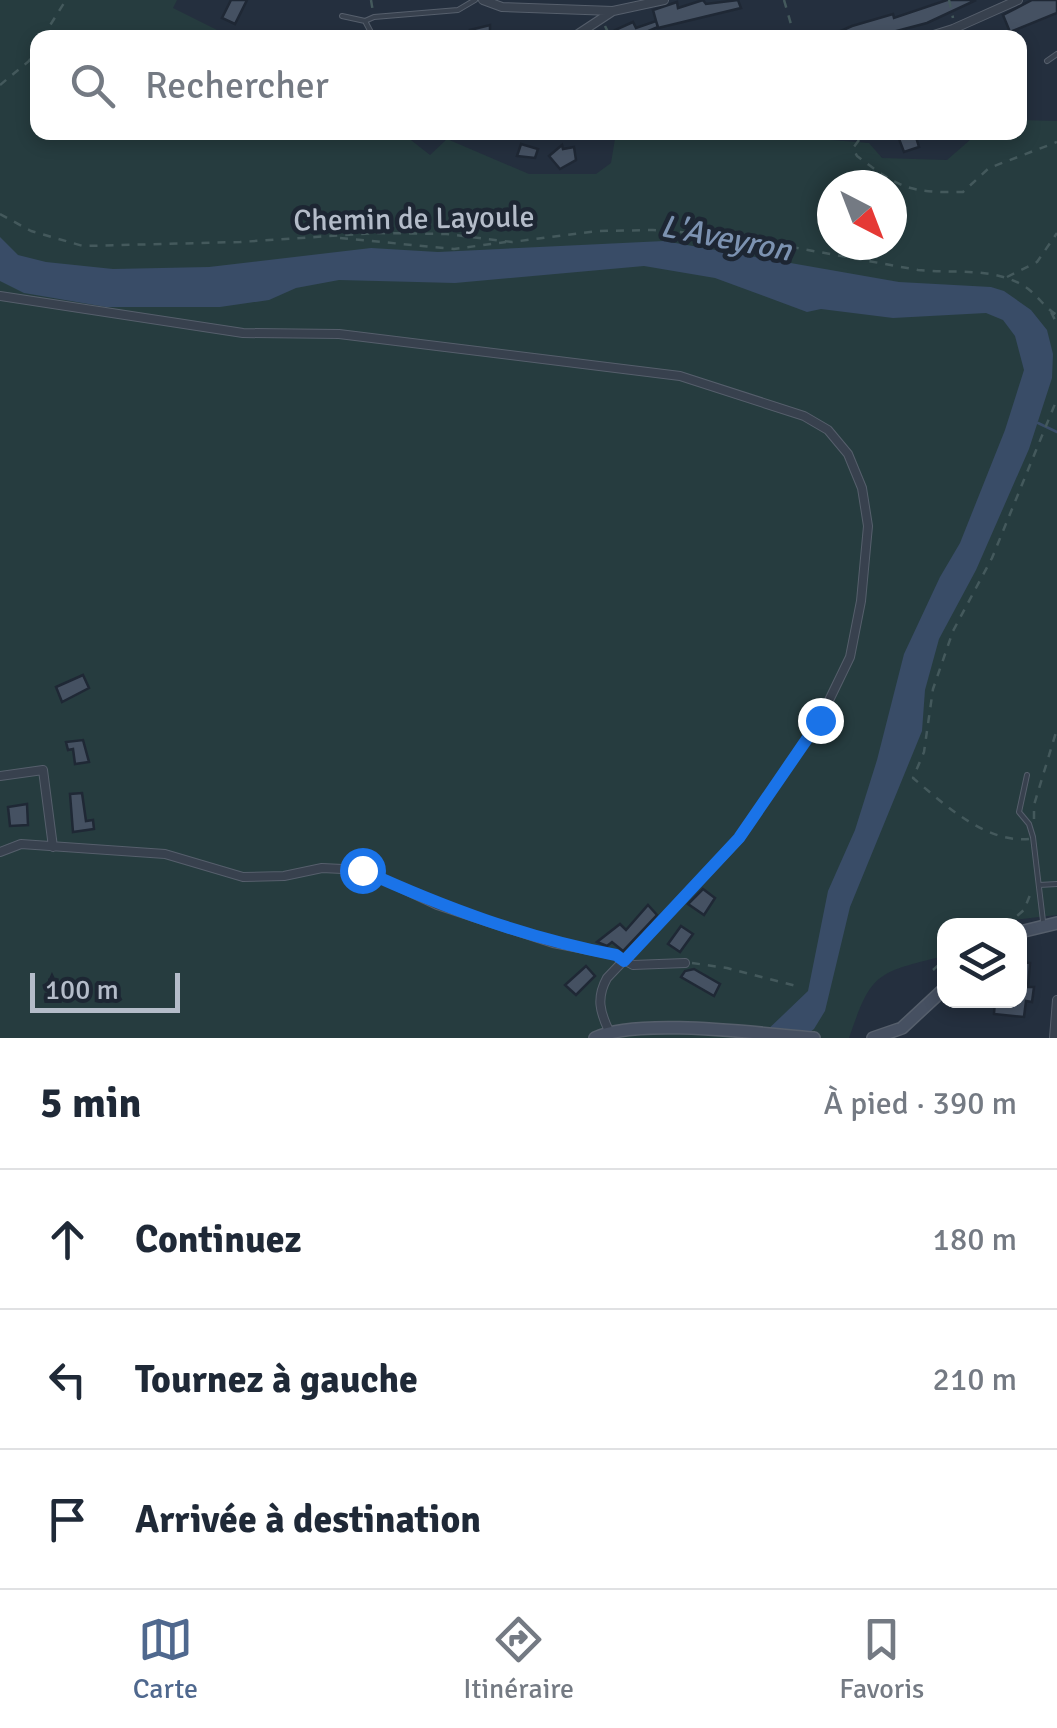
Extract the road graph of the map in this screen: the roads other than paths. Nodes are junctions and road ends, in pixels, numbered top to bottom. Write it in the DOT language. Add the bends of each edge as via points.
graph roads {
  1 [pos="475,0"];
  2 [pos="483,0"];
  3 [pos="664,0"];
  4 [pos="1018,0"];
  5 [pos="613,11"];
  6 [pos="342,16"];
  7 [pos="365,20"];
  8 [pos="370,30"];
  9 [pos="585,30"];
  10 [pos="958,30"];
  11 [pos="1057,54"];
  12 [pos="1047,61"];
  13 [pos="0,296"];
  14 [pos="1027,775"];
  15 [pos="0,776"];
  16 [pos="53,847"];
  17 [pos="0,852"];
  18 [pos="1057,884"];
  19 [pos="1038,885"];
  20 [pos="1057,923"];
  21 [pos="1043,926"];
  22 [pos="1027,930"];
  23 [pos="624,961"];
  24 [pos="686,962"];
  25 [pos="937,996"];
  26 [pos="1057,1000"];
  27 [pos="1056,1016"];
  28 [pos="1055,1027"];
  29 [pos="609,1032"];
  30 [pos="595,1038"];
  31 [pos="814,1038"];
  32 [pos="873,1038"];
  33 [pos="1054,1038"];
  1 -- 7 [label="lane" via="458,10"];
  2 -- 5 [label="street"];
  3 -- 5 [label="street"];
  4 -- 10 [label="street"];
  5 -- 9 [label="street"];
  6 -- 7 [label="lane"];
  7 -- 8 [label="lane"];
  11 -- 12 [label="lane"];
  13 -- 23 [label="street" via="243,333 339,334 680,376 828,430 848,454 868,526 850,657 820,720 739,838"];
  14 -- 19 [label="lane" via="1019,812 1030,824"];
  15 -- 16 [label="street" via="42,770"];
  16 -- 17 [label="street" via="21,844"];
  16 -- 23 [label="street" via="165,854 243,877 362,870 495,925"];
  18 -- 19 [label="lane"];
  19 -- 21 [label="lane"];
  20 -- 21 [label="street"];
  21 -- 22 [label="street"];
  23 -- 24 [label="street"];
  23 -- 29 [label="street" via="607,978 600,998"];
  25 -- 32 [label="street" via="902,1028"];
  26 -- 27 [label="street"];
  27 -- 28 [label="street"];
  28 -- 33 [label="street"];
  29 -- 30 [label="street"];
  29 -- 31 [label="street"];
}
